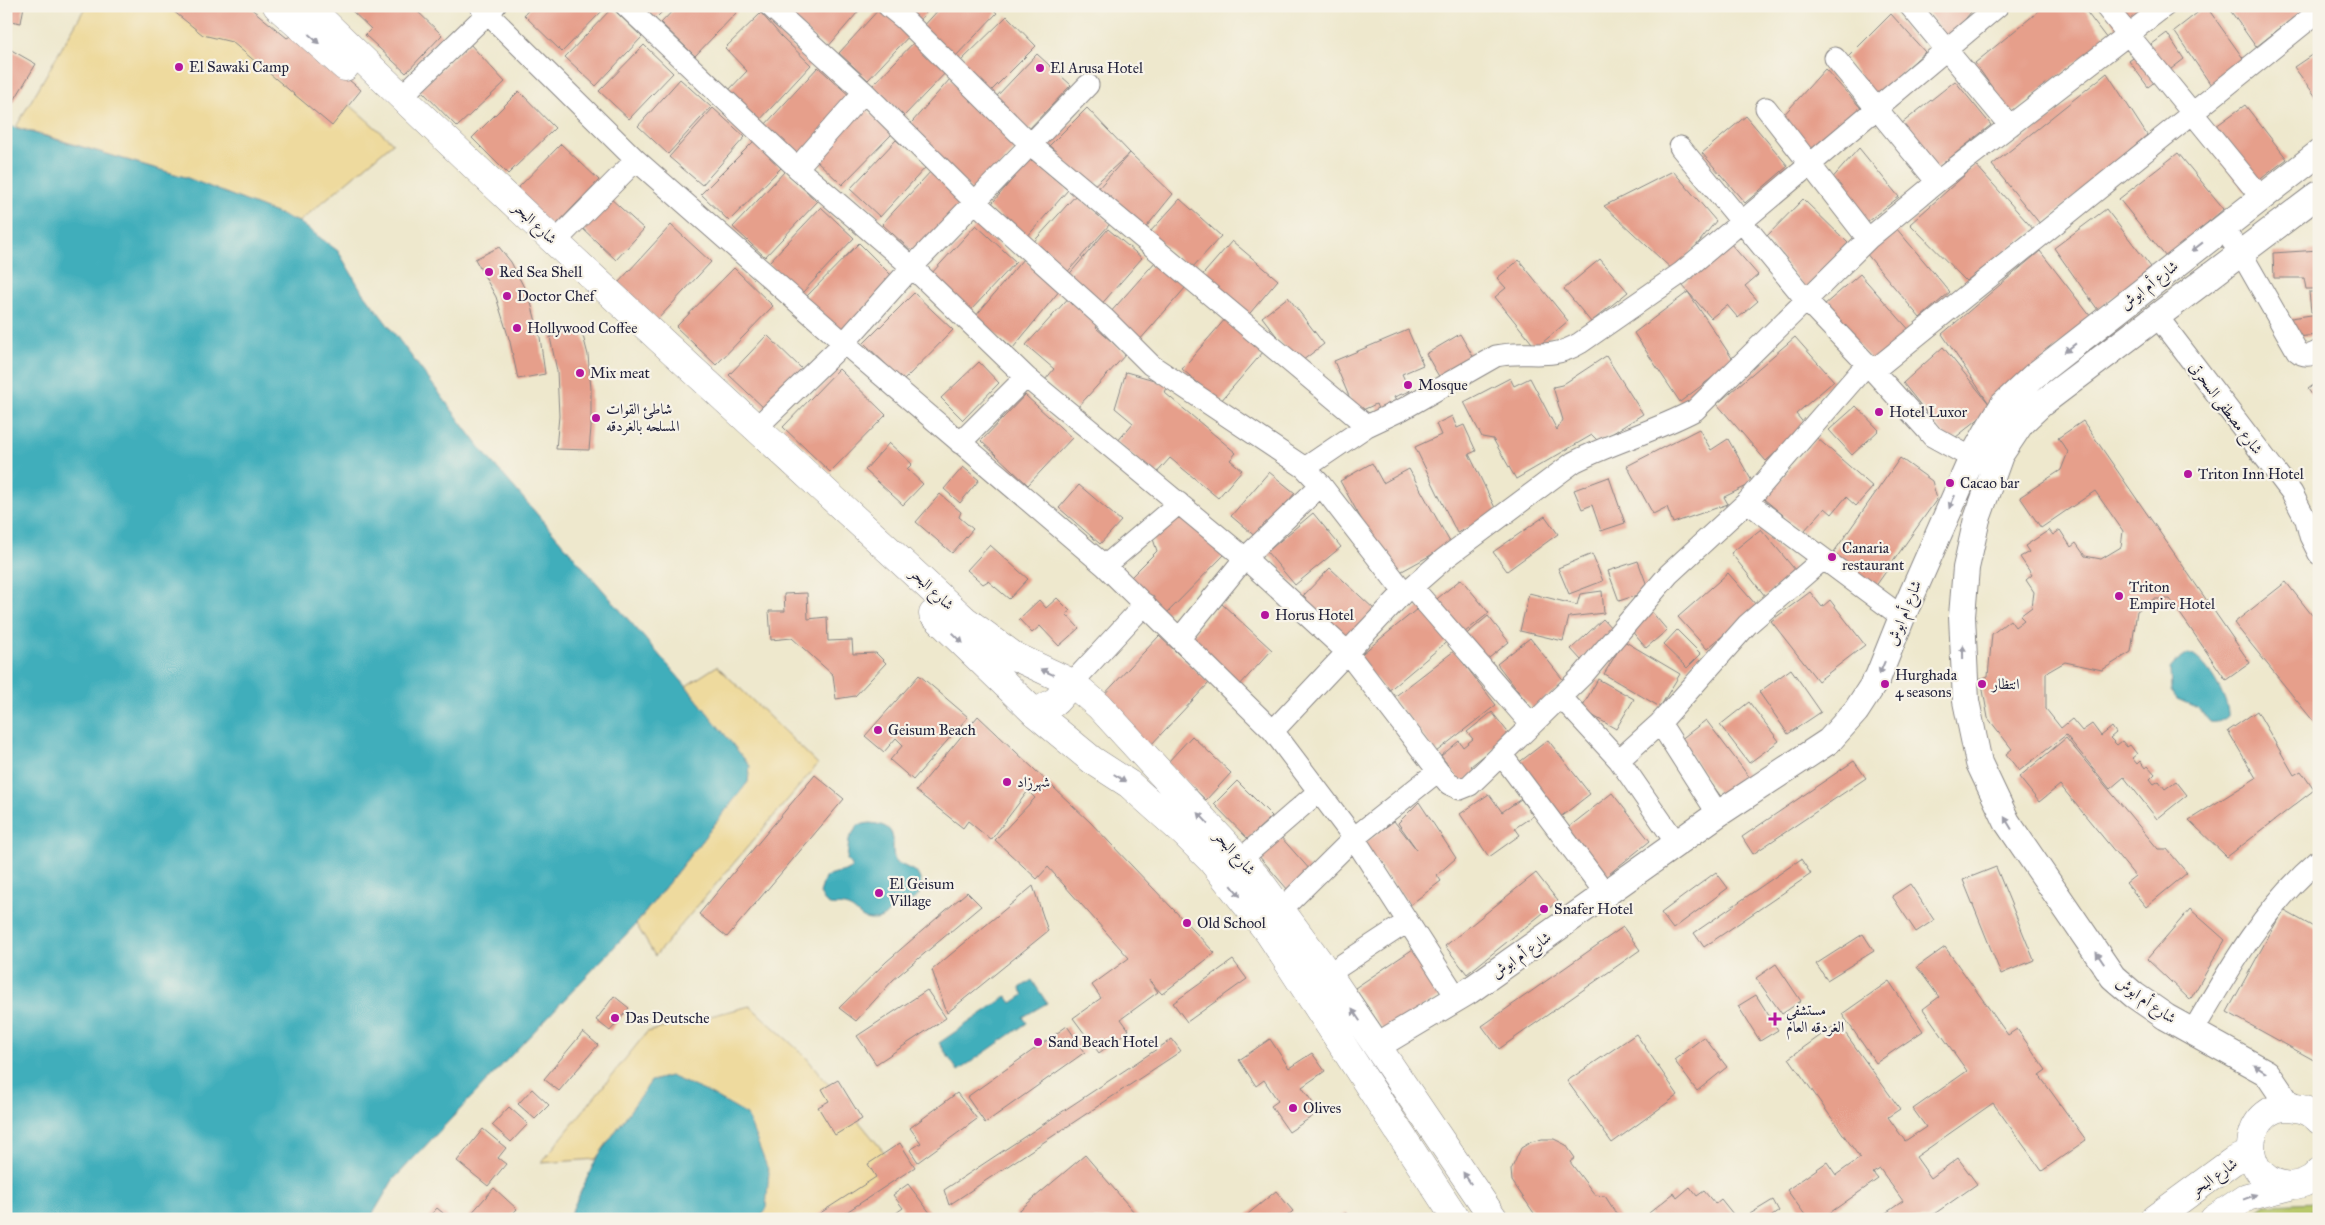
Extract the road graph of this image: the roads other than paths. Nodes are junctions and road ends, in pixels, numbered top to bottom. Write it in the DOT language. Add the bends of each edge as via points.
graph roads {
  1 [pos="277,6"];
  2 [pos="308,6"];
  3 [pos="626,6"];
  4 [pos="770,6"];
  5 [pos="888,6"];
  6 [pos="1910,6"];
  7 [pos="1998,6"];
  8 [pos="2105,6"];
  9 [pos="2165,6"];
  10 [pos="488,9"];
  11 [pos="2319,11"];
  12 [pos="2129,35"];
  13 [pos="1947,50"];
  14 [pos="1835,58"];
  15 [pos="1088,85"];
  16 [pos="864,92"];
  17 [pos="401,97"];
  18 [pos="1766,108"];
  19 [pos="1876,109"];
  20 [pos="2192,113"];
  21 [pos="2010,126"];
  22 [pos="1030,144"];
  23 [pos="1680,147"];
  24 [pos="2319,153"];
  25 [pos="636,160"];
  26 [pos="1810,165"];
  27 [pos="797,168"];
  28 [pos="1937,182"];
  29 [pos="2319,194"];
  30 [pos="2261,197"];
  31 [pos="975,202"];
  32 [pos="1742,220"];
  33 [pos="2222,228"];
  34 [pos="1868,239"];
  35 [pos="555,242"];
  36 [pos="2241,253"];
  37 [pos="912,267"];
  38 [pos="1807,300"];
  39 [pos="2157,316"];
  40 [pos="844,343"];
  41 [pos="2319,351"];
  42 [pos="1870,367"];
  43 [pos="1026,377"];
  44 [pos="1366,426"];
  45 [pos="756,428"];
  46 [pos="960,443"];
  47 [pos="1972,458"];
  48 [pos="1305,468"];
  49 [pos="1321,485"];
  50 [pos="1747,502"];
  51 [pos="1179,503"];
  52 [pos="2313,516"];
  53 [pos="2319,554"];
  54 [pos="1245,558"];
  55 [pos="1824,559"];
  56 [pos="1105,566"];
  57 [pos="1408,589"];
  58 [pos="1145,604"];
  59 [pos="1902,617"];
  60 [pos="1180,638"];
  61 [pos="1346,651"];
  62 [pos="1072,683"];
  63 [pos="1561,697"];
  64 [pos="1035,713"];
  65 [pos="1660,723"];
  66 [pos="1531,724"];
  67 [pos="1119,727"];
  68 [pos="1273,731"];
  69 [pos="1501,754"];
  70 [pos="1092,760"];
  71 [pos="1619,760"];
  72 [pos="1438,771"];
  73 [pos="1318,792"];
  74 [pos="1718,814"];
  75 [pos="1354,838"];
  76 [pos="1677,844"];
  77 [pos="1241,859"];
  78 [pos="2316,867"];
  79 [pos="1606,894"];
  80 [pos="1281,910"];
  81 [pos="1408,922"];
  82 [pos="1328,974"];
  83 [pos="1457,998"];
  84 [pos="2193,1031"];
  85 [pos="1377,1046"];
  86 [pos="2290,1106"];
  87 [pos="2319,1120"];
  88 [pos="2250,1153"];
  89 [pos="2318,1175"];
  90 [pos="2290,1186"];
  91 [pos="1456,1219"];
  92 [pos="1494,1219"];
  93 [pos="2154,1219"];
  94 [pos="2214,1219"];
  1 -- 64 [label="main road, شارع البحر, one-way" via="385,103 596,303 768,456"];
  2 -- 17 [label="main road, شارع البحر"];
  3 -- 27 [label="street"];
  4 -- 16 [label="street"];
  5 -- 22 [label="street"];
  6 -- 13 [label="street"];
  7 -- 13 [label="street"];
  8 -- 12 [label="street"];
  9 -- 12 [label="street"];
  10 -- 17 [label="street"];
  10 -- 25 [label="street"];
  11 -- 20 [label="street"];
  12 -- 20 [label="street"];
  12 -- 21 [label="street"];
  13 -- 19 [label="street"];
  13 -- 21 [label="street"];
  14 -- 19 [label="street"];
  15 -- 22 [label="street"];
  16 -- 27 [label="street"];
  16 -- 31 [label="street"];
  17 -- 35 [label="main road, شارع البحر"];
  18 -- 26 [label="street"];
  19 -- 26 [label="street"];
  19 -- 28 [label="street"];
  20 -- 30 [label="street"];
  20 -- 42 [label="street"];
  21 -- 28 [label="street"];
  22 -- 31 [label="street"];
  22 -- 44 [label="street"];
  23 -- 32 [label="street"];
  24 -- 30 [label="street, شارع أم ابوش"];
  25 -- 35 [label="street"];
  25 -- 40 [label="street"];
  26 -- 32 [label="street"];
  26 -- 34 [label="street"];
  27 -- 37 [label="street"];
  28 -- 34 [label="street"];
  29 -- 36 [label="street, شارع أم ابوش"];
  30 -- 33 [label="street, شارع أم ابوش"];
  31 -- 37 [label="street"];
  31 -- 48 [label="street" via="1104,318 1151,365"];
  32 -- 38 [label="street"];
  32 -- 44 [label="street" via="1681,273 1569,350 1553,354 1510,353 1496,356"];
  33 -- 36 [label="street"];
  33 -- 47 [label="street, شارع أم ابوش, one-way" via="2034,376 2003,405"];
  34 -- 38 [label="street"];
  35 -- 45 [label="main road, شارع البحر"];
  36 -- 39 [label="street, شارع أم ابوش"];
  36 -- 41 [label="street" via="2297,351 2308,356"];
  37 -- 40 [label="street"];
  37 -- 43 [label="street"];
  38 -- 42 [label="street"];
  38 -- 57 [label="street" via="1695,410 1574,462"];
  39 -- 52 [label="street, شارع مصطفى السحرتى"];
  84 -- 39 [label="street, شارع أم ابوش, one-way" via="2142,1001 2113,977 2006,822 1979,763 1966,701 1963,660 1966,568 1977,519 2000,455 2022,422 2041,404"];
  40 -- 45 [label="street"];
  40 -- 46 [label="street"];
  42 -- 47 [label="street" via="1932,436"];
  42 -- 50 [label="street"];
  43 -- 46 [label="street"];
  43 -- 51 [label="street"];
  44 -- 48 [label="street"];
  62 -- 45 [label="main road, شارع البحر, one-way" via="1014,656 966,620"];
  46 -- 56 [label="street"];
  47 -- 59 [label="street, شارع أم ابوش, one-way"];
  48 -- 49 [label="street"];
  49 -- 54 [label="street"];
  49 -- 57 [label="street"];
  50 -- 55 [label="street"];
  50 -- 63 [label="street" via="1669,574"];
  51 -- 54 [label="street"];
  51 -- 56 [label="street"];
  52 -- 53 [label="street, شارع مصطفى السحرتى" via="2310,536"];
  54 -- 60 [label="street"];
  54 -- 61 [label="street"];
  55 -- 59 [label="street"];
  55 -- 65 [label="street" via="1747,625"];
  56 -- 58 [label="street"];
  57 -- 61 [label="street"];
  57 -- 66 [label="street"];
  58 -- 60 [label="street"];
  58 -- 62 [label="street"];
  59 -- 74 [label="street, شارع أم ابوش, one-way" via="1878,677 1856,711 1830,741"];
  60 -- 68 [label="street"];
  61 -- 68 [label="street"];
  61 -- 72 [label="street"];
  62 -- 64 [label="main road" via="1056,701"];
  62 -- 67 [label="main road, شارع البحر"];
  63 -- 66 [label="street"];
  63 -- 71 [label="street"];
  64 -- 70 [label="main road, شارع البحر"];
  65 -- 71 [label="street"];
  65 -- 74 [label="street"];
  66 -- 69 [label="street"];
  67 -- 70 [label="main road" via="1102,741"];
  77 -- 67 [label="main road, شارع البحر, one-way"];
  68 -- 73 [label="street"];
  69 -- 72 [label="street" via="1470,785 1460,789 1449,784"];
  69 -- 79 [label="street"];
  70 -- 91 [label="main road, شارع البحر, one-way" via="1129,784 1185,834 1234,888 1269,933"];
  71 -- 76 [label="street"];
  72 -- 75 [label="street"];
  73 -- 75 [label="street"];
  73 -- 77 [label="street"];
  74 -- 76 [label="street, شارع أم ابوش"];
  75 -- 80 [label="street"];
  75 -- 81 [label="street"];
  76 -- 79 [label="street, شارع أم ابوش"];
  77 -- 80 [label="main road, شارع البحر"];
  78 -- 84 [label="street" via="2253,931"];
  79 -- 83 [label="street, شارع أم ابوش"];
  80 -- 82 [label="main road, شارع البحر"];
  81 -- 82 [label="street"];
  81 -- 83 [label="street"];
  85 -- 82 [label="main road, شارع البحر, one-way"];
  83 -- 85 [label="street, شارع أم ابوش"];
  86 -- 84 [label="street, شارع أم ابوش, one-way" via="2267,1073"];
  92 -- 85 [label="main road, شارع البحر, one-way"];
  86 -- 87 [label="main road" via="2303,1109"];
  86 -- 88 [label="main road" via="2276,1109 2255,1126"];
  88 -- 90 [label="main road" via="2264,1176"];
  88 -- 93 [label="main road, شارع البحر"];
  89 -- 90 [label="main road"];
  94 -- 90 [label="main road, one-way" via="2247,1197"];
}
